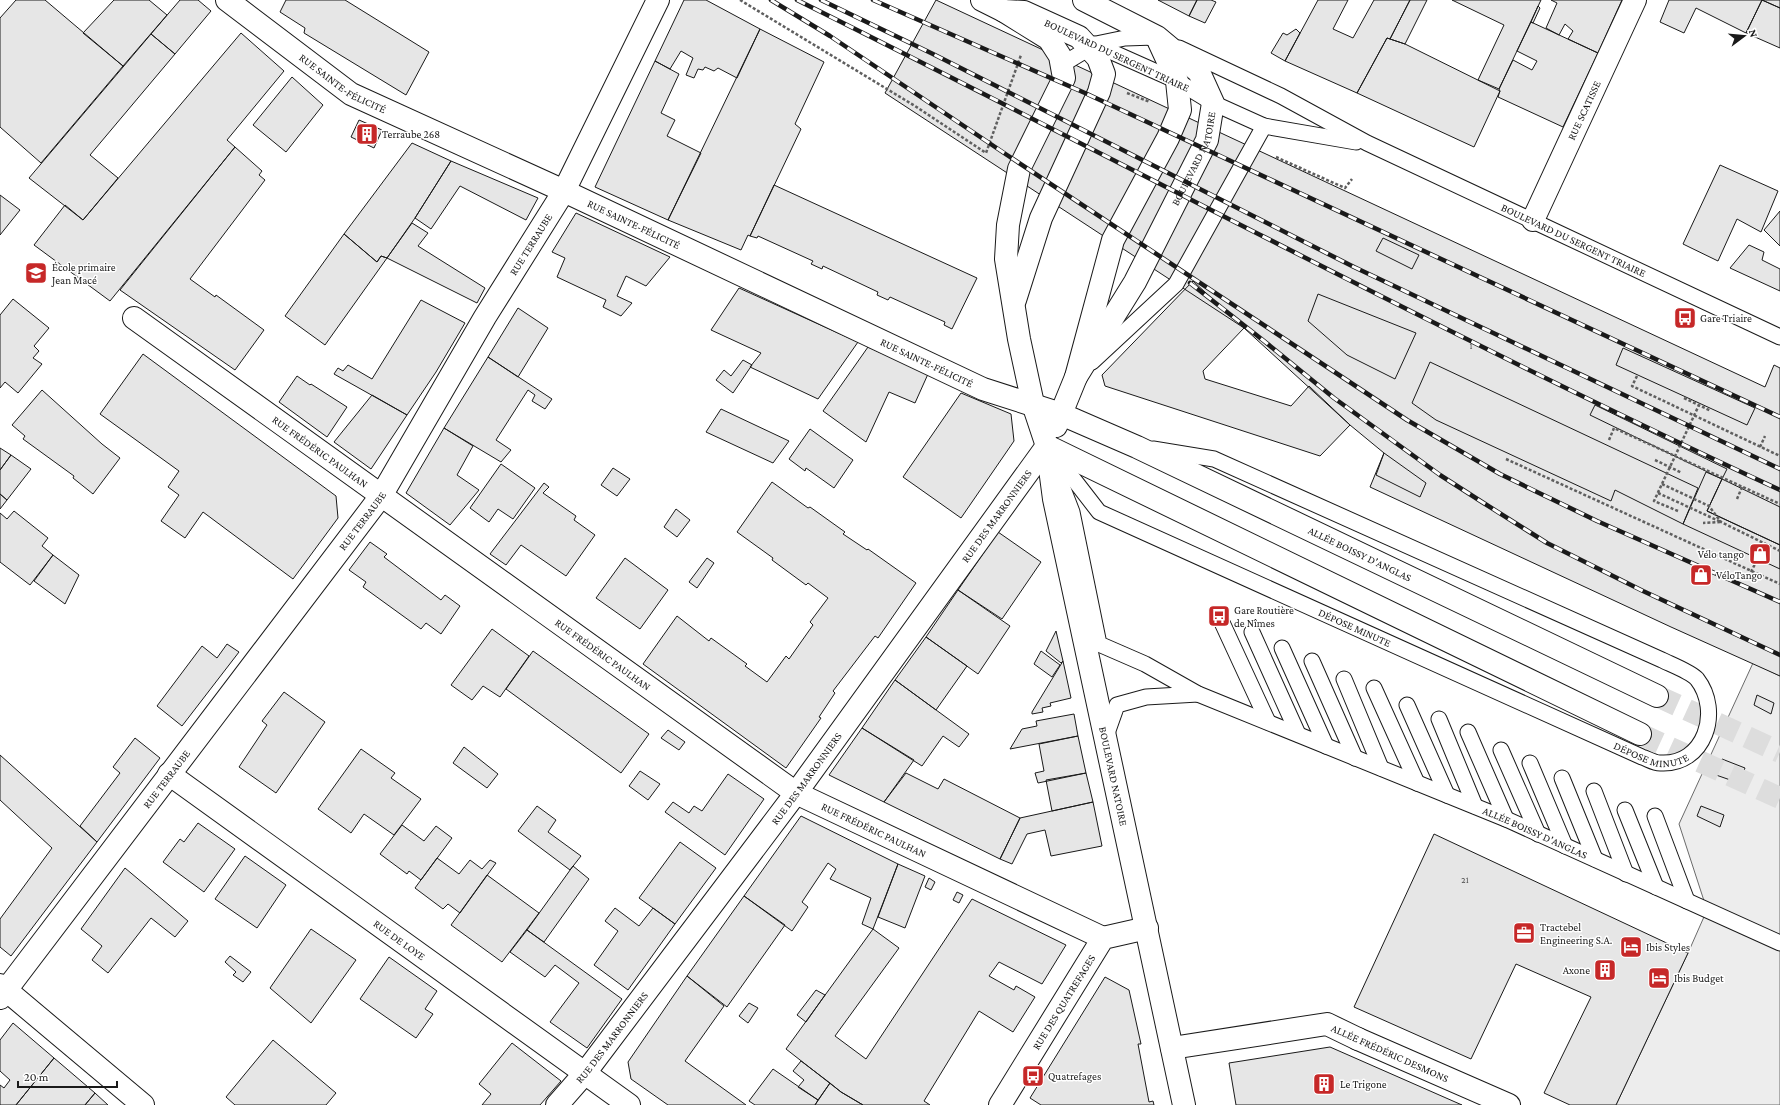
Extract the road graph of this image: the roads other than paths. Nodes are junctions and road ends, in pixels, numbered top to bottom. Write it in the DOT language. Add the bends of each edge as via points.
graph roads {
  1 [pos="658,0"];
  2 [pos="982,0"];
  3 [pos="1084,0"];
  4 [pos="1635,0"];
  5 [pos="234,2"];
  6 [pos="1004,11"];
  7 [pos="1157,37"];
  8 [pos="1094,48"];
  9 [pos="1063,64"];
  10 [pos="1177,81"];
  11 [pos="1213,102"];
  12 [pos="1264,126"];
  13 [pos="1367,144"];
  14 [pos="564,192"];
  15 [pos="1534,220"];
  16 [pos="1014,303"];
  17 [pos="134,318"];
  18 [pos="1780,337"];
  19 [pos="1076,377"];
  20 [pos="1033,404"];
  21 [pos="1061,414"];
  22 [pos="1047,446"];
  23 [pos="1136,447"];
  24 [pos="381,496"];
  25 [pos="1219,616"];
  26 [pos="1252,632"];
  27 [pos="1099,644"];
  28 [pos="1282,648"];
  29 [pos="1312,661"];
  30 [pos="1344,679"];
  31 [pos="1374,688"];
  32 [pos="1198,694"];
  33 [pos="1657,696"];
  34 [pos="1407,705"];
  35 [pos="1439,720"];
  36 [pos="1268,722"];
  37 [pos="1468,732"];
  38 [pos="1298,734"];
  39 [pos="1640,734"];
  40 [pos="1106,736"];
  41 [pos="1326,746"];
  42 [pos="1501,750"];
  43 [pos="1355,758"];
  44 [pos="1530,763"];
  45 [pos="1381,768"];
  46 [pos="169,774"];
  47 [pos="1562,778"];
  48 [pos="1418,783"];
  49 [pos="1594,791"];
  50 [pos="796,793"];
  51 [pos="1447,795"];
  52 [pos="1475,806"];
  53 [pos="1625,810"];
  54 [pos="1655,816"];
  55 [pos="1506,819"];
  56 [pos="1538,834"];
  57 [pos="1565,846"];
  58 [pos="1595,859"];
  59 [pos="1626,874"];
  60 [pos="1656,887"];
  61 [pos="1687,901"];
  62 [pos="1147,928"];
  63 [pos="1103,938"];
  64 [pos="1780,943"];
  65 [pos="2,991"];
  66 [pos="1172,1048"];
  67 [pos="585,1073"];
  68 [pos="143,1105"];
  69 [pos="557,1105"];
  70 [pos="629,1105"];
  71 [pos="1000,1105"];
  72 [pos="1184,1105"];
  73 [pos="1509,1105"];
  1 -- 14 [label="street, RUE TERRAUBE"];
  2 -- 6 [label="street, BOULEVARD DU SERGENT TRIAIRE"];
  3 -- 7 [label="street, BOULEVARD DU SERGENT TRIAIRE"];
  4 -- 15 [label="street, RUE SCATISSE"];
  5 -- 14 [label="street, RUE SAINTE-FÉLICITÉ" via="352,94"];
  6 -- 8 [label="street, BOULEVARD DU SERGENT TRIAIRE" via="1024,12"];
  6 -- 9 [label="street" via="1049,39"];
  7 -- 8 [label="lane" via="1125,38"];
  7 -- 10 [label="street, BOULEVARD NATOIRE"];
  7 -- 11 [label="street, BOULEVARD NATOIRE" via="1199,72"];
  7 -- 13 [label="lane, BOULEVARD DU SERGENT TRIAIRE" via="1281,96"];
  8 -- 9 [label="lane"];
  8 -- 10 [label="lane, BOULEVARD DU SERGENT TRIAIRE"];
  8 -- 16 [label="street, BOULEVARD NATOIRE" via="1104,74 1099,92 1041,218"];
  9 -- 16 [label="street" via="1064,78 1017,175 1008,225 1006,259"];
  10 -- 11 [label="lane, BOULEVARD DU SERGENT TRIAIRE"];
  10 -- 19 [label="street, BOULEVARD NATOIRE" via="1180,110 1168,138 1113,240"];
  11 -- 12 [label="lane, BOULEVARD DU SERGENT TRIAIRE"];
  11 -- 19 [label="street, BOULEVARD NATOIRE" via="1207,140 1135,282"];
  12 -- 13 [label="lane, BOULEVARD DU SERGENT TRIAIRE"];
  12 -- 19 [label="lane" via="1176,284"];
  13 -- 15 [label="lane, BOULEVARD DU SERGENT TRIAIRE"];
  14 -- 20 [label="street, RUE SAINTE-FÉLICITÉ" via="983,389"];
  14 -- 24 [label="street, RUE TERRAUBE" via="485,317"];
  15 -- 18 [label="lane, BOULEVARD DU SERGENT TRIAIRE"];
  16 -- 20 [label="street, BOULEVARD NATOIRE" via="1018,339"];
  17 -- 24 [label="street, RUE FRÉDÉRIC PAULHAN"];
  19 -- 21 [label="street, BOULEVARD NATOIRE"];
  20 -- 21 [label="street, RUE SAINTE-FÉLICITÉ"];
  20 -- 22 [label="street, BOULEVARD NATOIRE"];
  21 -- 22 [label="street, BOULEVARD NATOIRE"];
  21 -- 23 [label="street, ALLÉE BOISSY D'ANGLAS"];
  22 -- 23 [label="lane, DÉPOSE MINUTE" via="1099,512 1642,757 1659,763 1679,761 1700,746 1708,728 1708,700 1696,678 1676,667 1214,459"];
  22 -- 27 [label="lane, BOULEVARD NATOIRE" via="1072,512"];
  22 -- 39 [label="street"];
  22 -- 40 [label="street, BOULEVARD NATOIRE" via="1054,499"];
  22 -- 50 [label="street, RUE DES MARRONNIERS"];
  23 -- 33 [label="street, ALLÉE BOISSY D'ANGLAS"];
  24 -- 46 [label="street, RUE TERRAUBE"];
  24 -- 50 [label="street, RUE FRÉDÉRIC PAULHAN"];
  25 -- 36 [label="lane"];
  26 -- 38 [label="lane"];
  27 -- 32 [label="lane, ALLÉE BOISSY D'ANGLAS" via="1145,664"];
  28 -- 41 [label="lane"];
  29 -- 43 [label="lane"];
  30 -- 45 [label="lane"];
  31 -- 48 [label="lane"];
  32 -- 36 [label="lane, ALLÉE BOISSY D'ANGLAS"];
  32 -- 40 [label="lane, ALLÉE BOISSY D'ANGLAS" via="1146,697 1117,705"];
  34 -- 51 [label="lane"];
  35 -- 52 [label="lane"];
  36 -- 38 [label="lane, ALLÉE BOISSY D'ANGLAS"];
  37 -- 55 [label="lane"];
  38 -- 41 [label="lane, ALLÉE BOISSY D'ANGLAS"];
  40 -- 62 [label="street, BOULEVARD NATOIRE"];
  41 -- 43 [label="lane, ALLÉE BOISSY D'ANGLAS"];
  42 -- 56 [label="lane"];
  43 -- 45 [label="lane, ALLÉE BOISSY D'ANGLAS"];
  44 -- 57 [label="lane"];
  45 -- 48 [label="lane, ALLÉE BOISSY D'ANGLAS"];
  46 -- 65 [label="street, RUE TERRAUBE"];
  46 -- 67 [label="street, RUE DE LOYE"];
  47 -- 58 [label="lane"];
  48 -- 51 [label="lane, ALLÉE BOISSY D'ANGLAS"];
  49 -- 59 [label="lane"];
  50 -- 63 [label="street, RUE FRÉDÉRIC PAULHAN"];
  50 -- 67 [label="street, RUE DES MARRONNIERS"];
  51 -- 52 [label="lane, ALLÉE BOISSY D'ANGLAS"];
  52 -- 55 [label="lane, ALLÉE BOISSY D'ANGLAS"];
  53 -- 60 [label="lane"];
  54 -- 61 [label="lane"];
  55 -- 56 [label="lane, ALLÉE BOISSY D'ANGLAS"];
  56 -- 57 [label="lane, ALLÉE BOISSY D'ANGLAS"];
  57 -- 58 [label="lane, ALLÉE BOISSY D'ANGLAS"];
  58 -- 59 [label="lane, ALLÉE BOISSY D'ANGLAS"];
  59 -- 60 [label="lane, ALLÉE BOISSY D'ANGLAS"];
  60 -- 61 [label="lane, ALLÉE BOISSY D'ANGLAS"];
  61 -- 64 [label="lane, ALLÉE BOISSY D'ANGLAS"];
  62 -- 63 [label="street"];
  62 -- 66 [label="street, BOULEVARD NATOIRE"];
  63 -- 71 [label="street, RUE DES QUATREFAGES"];
  65 -- 68 [label="street"];
  66 -- 72 [label="street, BOULEVARD NATOIRE"];
  66 -- 73 [label="street, ALLÉE FRÉDÉRIC DESMONS" via="1327,1024"];
  67 -- 69 [label="street, RUE DES MARRONNIERS"];
  67 -- 70 [label="street, RUE DE LOYE"];
}
